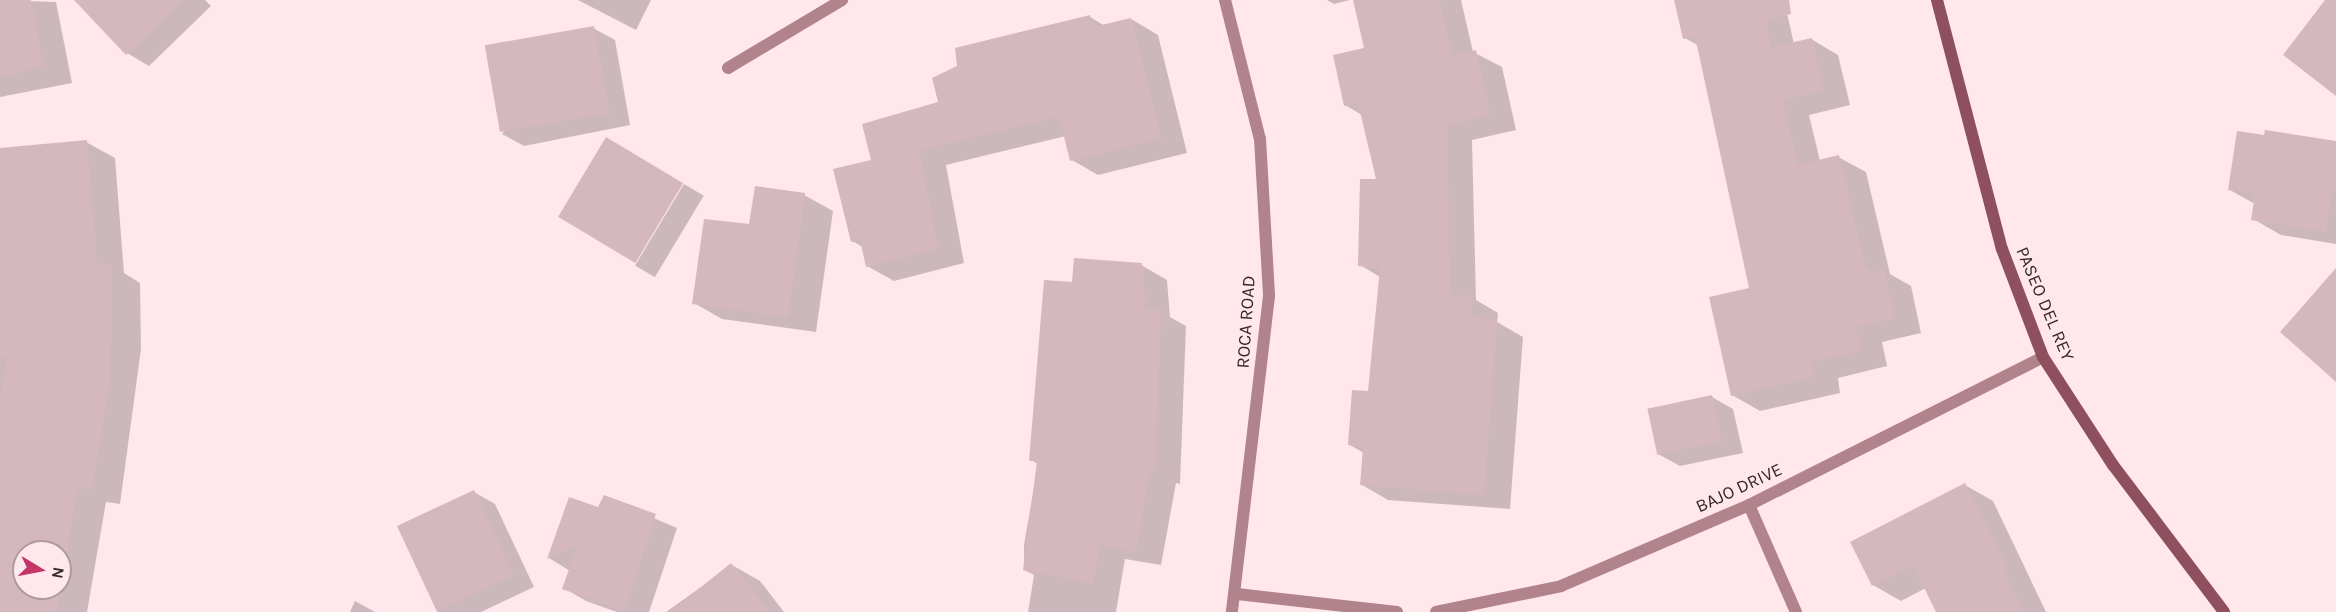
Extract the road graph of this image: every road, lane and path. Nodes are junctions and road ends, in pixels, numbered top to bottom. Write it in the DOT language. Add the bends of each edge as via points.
graph roads {
  1 [pos="842,0"];
  2 [pos="1225,0"];
  3 [pos="1936,0"];
  4 [pos="728,68"];
  5 [pos="2043,357"];
  6 [pos="1749,505"];
  7 [pos="1237,594"];
  8 [pos="1232,612"];
  9 [pos="1397,612"];
  10 [pos="1436,612"];
  11 [pos="1796,612"];
  12 [pos="2224,612"];
  1 -- 4 [label="street"];
  2 -- 7 [label="street, ROCA ROAD" via="1260,139 1269,296"];
  3 -- 5 [label="main road, PASEO DEL REY" via="2002,249"];
  5 -- 6 [label="street, BAJO DRIVE"];
  5 -- 12 [label="main road, PASEO DEL REY" via="2113,465"];
  6 -- 10 [label="street, BAJO DRIVE" via="1562,586"];
  6 -- 11 [label="street"];
  7 -- 8 [label="street, ROCA ROAD"];
  7 -- 9 [label="street"];
}
